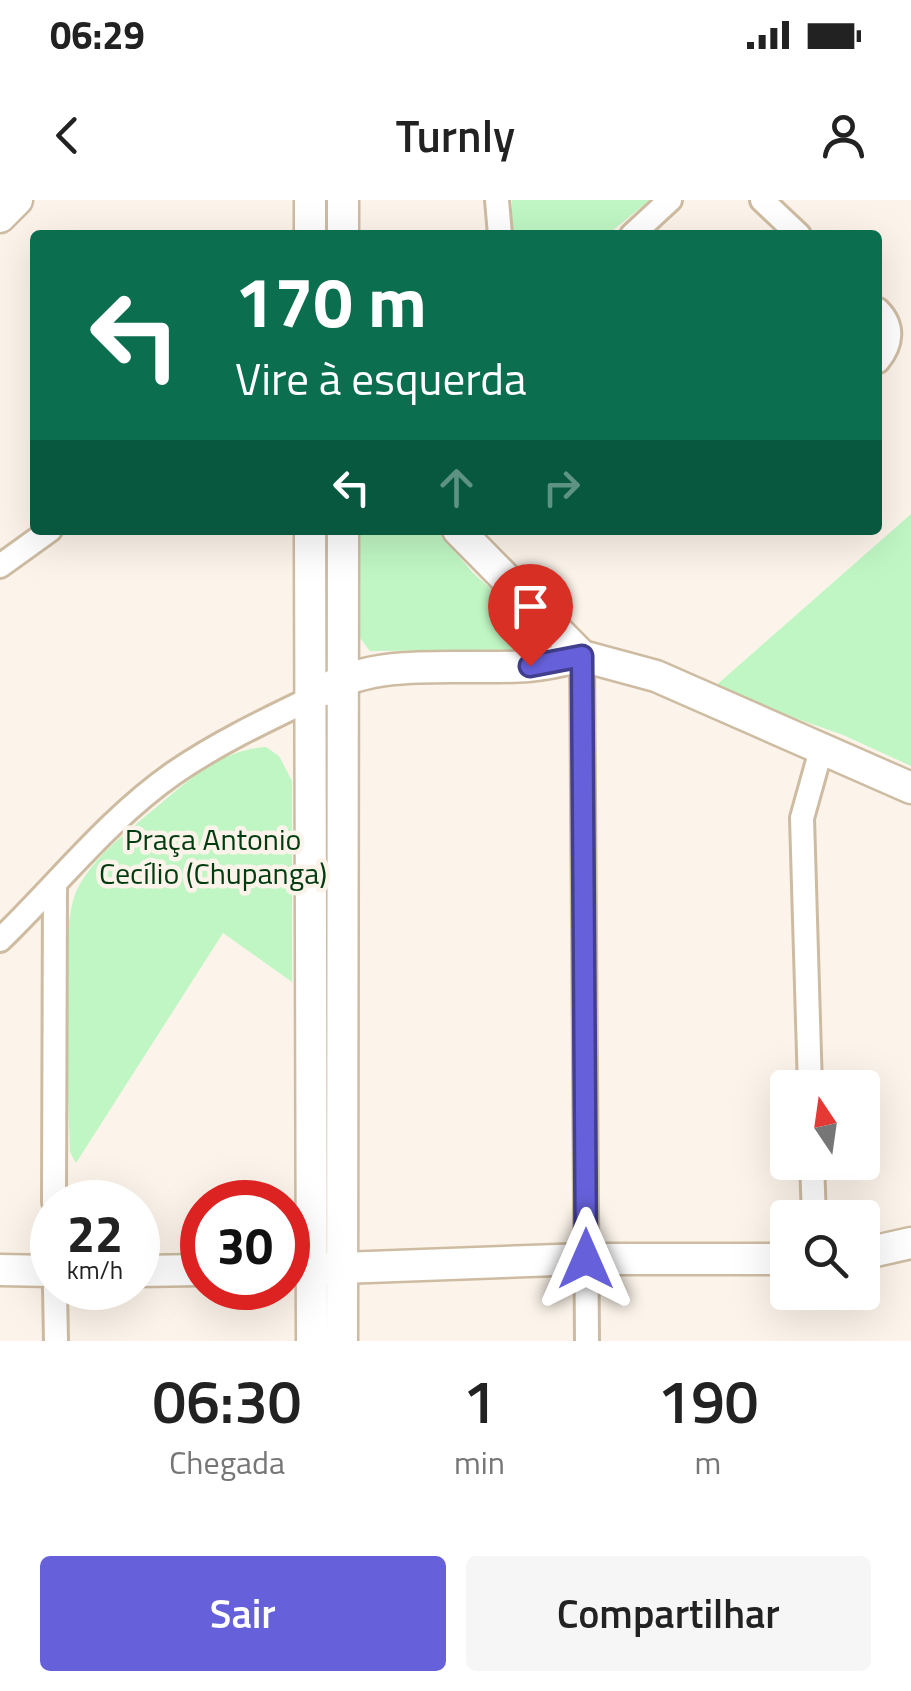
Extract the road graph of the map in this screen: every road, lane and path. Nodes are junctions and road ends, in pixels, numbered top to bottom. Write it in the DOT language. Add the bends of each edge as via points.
graph roads {
  1 [pos="17,200"];
  2 [pos="310,200"];
  3 [pos="343,200"];
  4 [pos="497,200"];
  5 [pos="670,200"];
  6 [pos="762,200"];
  7 [pos="0,216"];
  8 [pos="310,230"];
  9 [pos="344,230"];
  10 [pos="500,230"];
  11 [pos="637,230"];
  12 [pos="794,230"];
  13 [pos="882,314"];
  14 [pos="882,355"];
  15 [pos="43,535"];
  16 [pos="310,535"];
  17 [pos="342,535"];
  18 [pos="463,535"];
  19 [pos="0,566"];
  20 [pos="582,656"];
  21 [pos="341,680"];
  22 [pos="310,699"];
  23 [pos="821,750"];
  24 [pos="911,788"];
  25 [pos="54,888"];
  26 [pos="0,940"];
  27 [pos="809,1070"];
  28 [pos="54,1180"];
  29 [pos="911,1243"];
  30 [pos="880,1250"];
  31 [pos="586,1259"];
  32 [pos="770,1259"];
  33 [pos="0,1270"];
  34 [pos="314,1270"];
  35 [pos="30,1271"];
  36 [pos="55,1310"];
  37 [pos="56,1341"];
  38 [pos="312,1341"];
  39 [pos="342,1341"];
  40 [pos="587,1341"];
  1 -- 7 [label="main road"];
  2 -- 8 [label="main road"];
  3 -- 9 [label="main road"];
  4 -- 10 [label="street"];
  5 -- 11 [label="street"];
  6 -- 12 [label="street"];
  13 -- 14 [label="street" via="890,334"];
  15 -- 19 [label="street"];
  16 -- 22 [label="main road"];
  17 -- 21 [label="main road"];
  18 -- 20 [label="main road"];
  20 -- 21 [label="main road"];
  20 -- 23 [label="main road" via="656,676"];
  20 -- 31 [label="street"];
  21 -- 22 [label="main road"];
  21 -- 34 [label="main road"];
  22 -- 25 [label="street" via="173,774"];
  22 -- 34 [label="main road"];
  23 -- 24 [label="main road"];
  23 -- 27 [label="street" via="802,818"];
  25 -- 26 [label="street"];
  25 -- 28 [label="street"];
  29 -- 30 [label="main road"];
  31 -- 32 [label="main road"];
  31 -- 34 [label="main road"];
  31 -- 40 [label="street"];
  33 -- 35 [label="main road"];
  34 -- 38 [label="main road"];
  34 -- 39 [label="main road"];
  36 -- 37 [label="street"];
}
